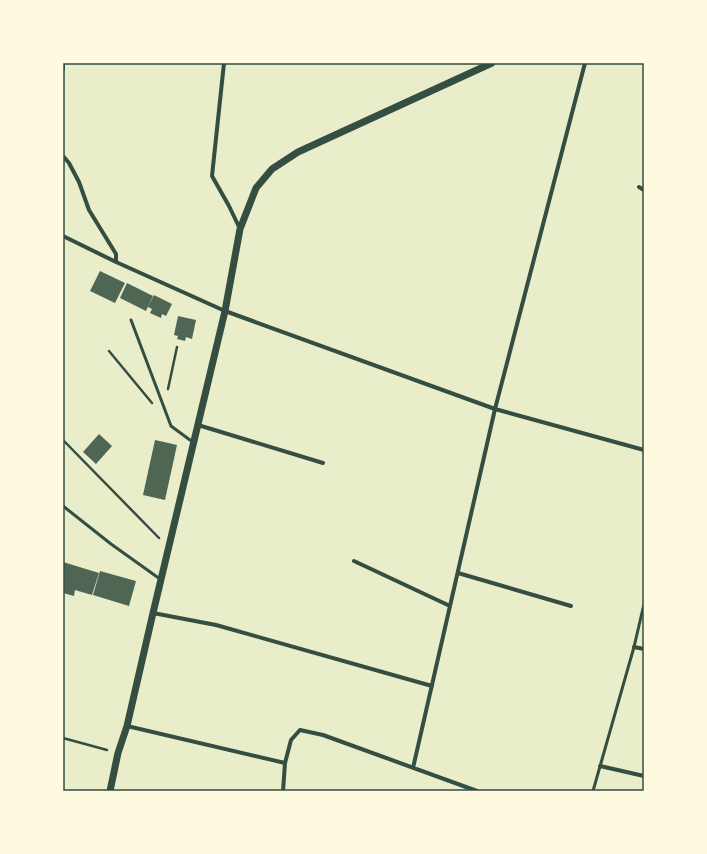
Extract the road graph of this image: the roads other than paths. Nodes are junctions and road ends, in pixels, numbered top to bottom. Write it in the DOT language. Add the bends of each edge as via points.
graph roads {
  1 [pos="224,63"];
  2 [pos="492,63"];
  3 [pos="585,63"];
  4 [pos="63,65"];
  5 [pos="63,69"];
  6 [pos="63,156"];
  7 [pos="639,187"];
  8 [pos="644,190"];
  9 [pos="240,229"];
  10 [pos="63,236"];
  11 [pos="116,262"];
  12 [pos="225,311"];
  13 [pos="131,320"];
  14 [pos="496,409"];
  15 [pos="198,425"];
  16 [pos="194,443"];
  17 [pos="644,450"];
  18 [pos="323,463"];
  19 [pos="63,506"];
  20 [pos="354,561"];
  21 [pos="458,573"];
  22 [pos="161,580"];
  23 [pos="644,604"];
  24 [pos="450,606"];
  25 [pos="571,606"];
  26 [pos="153,613"];
  27 [pos="634,647"];
  28 [pos="644,649"];
  29 [pos="432,686"];
  30 [pos="127,726"];
  31 [pos="285,763"];
  32 [pos="600,766"];
  33 [pos="413,768"];
  34 [pos="644,776"];
  35 [pos="110,791"];
  36 [pos="283,791"];
  37 [pos="477,791"];
  38 [pos="594,791"];
  1 -- 9 [label="street" via="212,176"];
  2 -- 9 [label="street" via="298,152 272,169 256,188"];
  3 -- 14 [label="street"];
  4 -- 5 [label="street"];
  6 -- 11 [label="street" via="79,182 89,210 116,254"];
  7 -- 8 [label="street"];
  9 -- 12 [label="street"];
  10 -- 11 [label="street"];
  11 -- 12 [label="street"];
  12 -- 14 [label="street"];
  12 -- 15 [label="street"];
  13 -- 16 [label="lane" via="171,426"];
  14 -- 17 [label="street"];
  14 -- 21 [label="street"];
  15 -- 16 [label="street"];
  15 -- 18 [label="street"];
  16 -- 22 [label="street"];
  19 -- 22 [label="lane" via="110,544"];
  20 -- 24 [label="street"];
  21 -- 24 [label="street"];
  21 -- 25 [label="street"];
  22 -- 26 [label="street"];
  23 -- 27 [label="lane"];
  24 -- 29 [label="street"];
  26 -- 29 [label="street" via="216,625"];
  26 -- 30 [label="street"];
  27 -- 28 [label="street"];
  27 -- 32 [label="lane"];
  29 -- 33 [label="street"];
  30 -- 31 [label="street"];
  30 -- 35 [label="street"];
  31 -- 33 [label="street" via="291,740 300,730 323,735"];
  31 -- 36 [label="street"];
  32 -- 34 [label="street"];
  32 -- 38 [label="lane"];
  33 -- 37 [label="street"];
}
